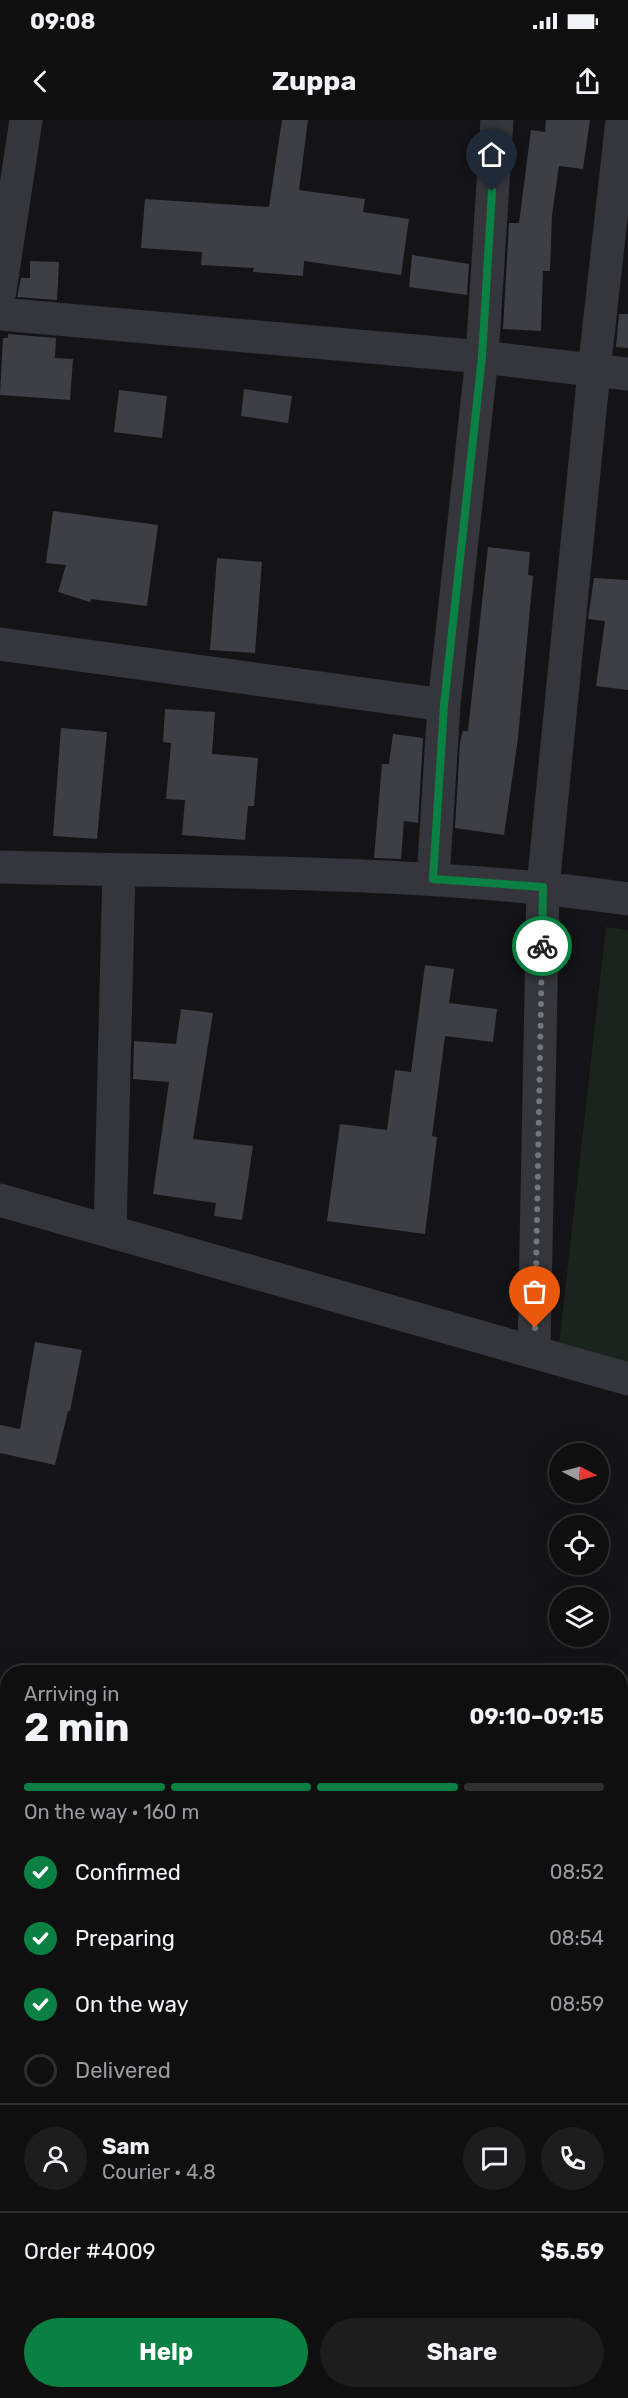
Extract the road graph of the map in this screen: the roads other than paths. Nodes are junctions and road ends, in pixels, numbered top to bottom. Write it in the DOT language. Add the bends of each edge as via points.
graph roads {
  1 [pos="26,120"];
  2 [pos="497,120"];
  3 [pos="622,120"];
  4 [pos="0,291"];
  5 [pos="0,314"];
  6 [pos="482,357"];
  7 [pos="594,371"];
  8 [pos="628,374"];
  9 [pos="0,644"];
  10 [pos="444,705"];
  11 [pos="0,867"];
  12 [pos="118,870"];
  13 [pos="433,879"];
  14 [pos="543,887"];
  15 [pos="628,899"];
  16 [pos="0,1200"];
  17 [pos="110,1231"];
  18 [pos="534,1352"];
  19 [pos="628,1379"];
  1 -- 4 [label="street"];
  2 -- 6 [label="street"];
  3 -- 7 [label="street"];
  5 -- 6 [label="street"];
  6 -- 7 [label="street"];
  6 -- 10 [label="street"];
  7 -- 8 [label="street"];
  7 -- 14 [label="street"];
  9 -- 10 [label="street"];
  10 -- 13 [label="street"];
  11 -- 12 [label="street"];
  12 -- 13 [label="street"];
  12 -- 17 [label="street"];
  13 -- 14 [label="street"];
  14 -- 15 [label="street"];
  14 -- 18 [label="street"];
  16 -- 17 [label="street"];
  17 -- 18 [label="street"];
  18 -- 19 [label="street"];
}
